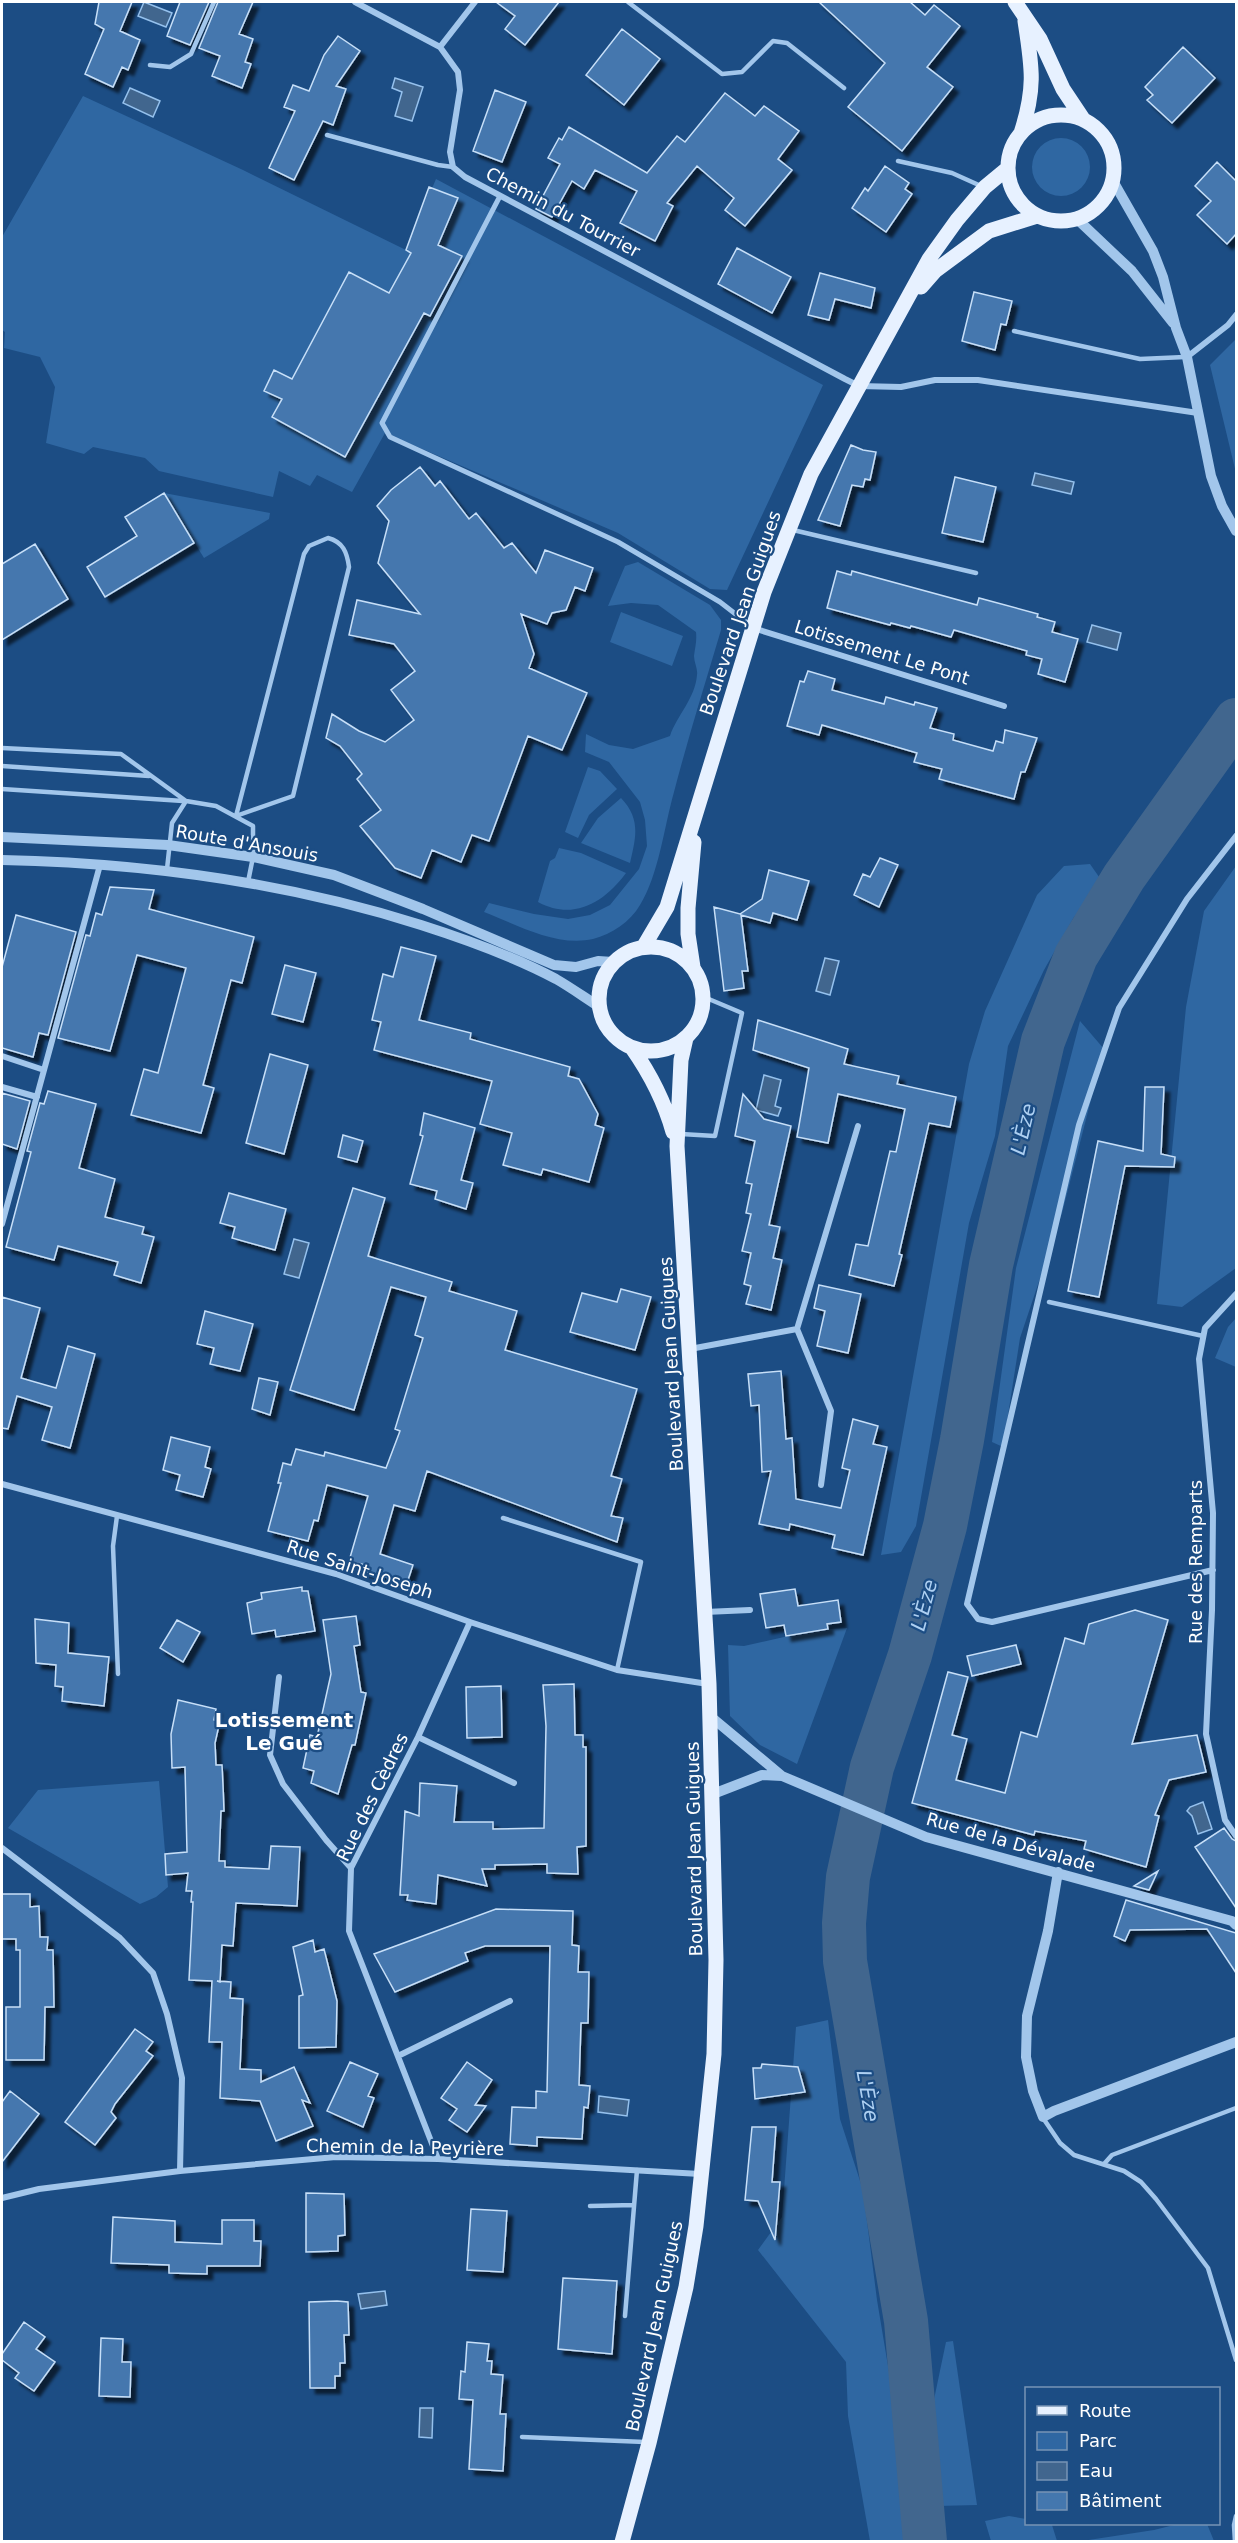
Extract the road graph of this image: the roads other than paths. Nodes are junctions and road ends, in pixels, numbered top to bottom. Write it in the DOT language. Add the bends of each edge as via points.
graph roads {
  1 [pos="214,2"];
  2 [pos="356,2"];
  3 [pos="475,2"];
  4 [pos="628,2"];
  5 [pos="1015,2"];
  6 [pos="1024,17"];
  7 [pos="440,47"];
  8 [pos="150,65"];
  9 [pos="844,88"];
  10 [pos="1083,119"];
  11 [pos="1021,133"];
  12 [pos="327,135"];
  13 [pos="898,161"];
  14 [pos="453,167"];
  15 [pos="1008,168"];
  16 [pos="1113,181"];
  17 [pos="985,187"];
  18 [pos="500,196"];
  19 [pos="1037,216"];
  20 [pos="1077,219"];
  21 [pos="904,308"];
  22 [pos="1236,315"];
  23 [pos="1176,328"];
  24 [pos="1014,331"];
  25 [pos="1187,357"];
  26 [pos="859,386"];
  27 [pos="1198,413"];
  28 [pos="788,528"];
  29 [pos="1236,531"];
  30 [pos="976,573"];
  31 [pos="752,627"];
  32 [pos="1004,706"];
  33 [pos="2,748"];
  34 [pos="2,766"];
  35 [pos="149,776"];
  36 [pos="2,789"];
  37 [pos="186,801"];
  38 [pos="697,810"];
  39 [pos="236,816"];
  40 [pos="1236,836"];
  41 [pos="2,837"];
  42 [pos="168,845"];
  43 [pos="253,857"];
  44 [pos="2,860"];
  45 [pos="100,865"];
  46 [pos="166,871"];
  47 [pos="248,882"];
  48 [pos="644,946"];
  49 [pos="613,962"];
  50 [pos="693,968"];
  51 [pos="704,997"];
  52 [pos="598,1005"];
  53 [pos="686,1038"];
  54 [pos="632,1048"];
  55 [pos="2,1056"];
  56 [pos="44,1070"];
  57 [pos="2,1087"];
  58 [pos="37,1097"];
  59 [pos="858,1126"];
  60 [pos="677,1140"];
  61 [pos="2,1224"];
  62 [pos="1236,1294"];
  63 [pos="1049,1302"];
  64 [pos="797,1329"];
  65 [pos="1203,1336"];
  66 [pos="689,1349"];
  67 [pos="2,1484"];
  68 [pos="821,1485"];
  69 [pos="117,1516"];
  70 [pos="503,1518"];
  71 [pos="1213,1570"];
  72 [pos="750,1610"];
  73 [pos="704,1612"];
  74 [pos="470,1622"];
  75 [pos="617,1670"];
  76 [pos="118,1674"];
  77 [pos="279,1677"];
  78 [pos="709,1684"];
  79 [pos="710,1716"];
  80 [pos="418,1737"];
  81 [pos="782,1776"];
  82 [pos="514,1783"];
  83 [pos="713,1794"];
  84 [pos="1236,1836"];
  85 [pos="2,1848"];
  86 [pos="351,1868"];
  87 [pos="1058,1872"];
  88 [pos="1236,1925"];
  89 [pos="510,2001"];
  90 [pos="1236,2042"];
  91 [pos="398,2056"];
  92 [pos="1236,2108"];
  93 [pos="1043,2117"];
  94 [pos="438,2159"];
  95 [pos="1104,2164"];
  96 [pos="637,2170"];
  97 [pos="180,2171"];
  98 [pos="702,2174"];
  99 [pos="2,2198"];
  100 [pos="634,2205"];
  101 [pos="590,2206"];
  102 [pos="625,2316"];
  103 [pos="1236,2360"];
  104 [pos="522,2437"];
  105 [pos="649,2443"];
  106 [pos="1236,2516"];
  107 [pos="622,2541"];
  108 [pos="1235,2541"];
  1 -- 8 [label="lane" via="191,54 170,67"];
  2 -- 7 [label="street"];
  3 -- 7 [label="street"];
  4 -- 9 [label="lane" via="722,74 742,72 773,41 787,43"];
  5 -- 6 [label="main road"];
  6 -- 10 [label="main road"];
  6 -- 11 [label="main road" via="1033,77 1030,106"];
  7 -- 14 [label="street" via="458,72 460,90 450,152"];
  10 -- 11 [label="main road" via="1050,116"];
  10 -- 16 [label="main road" via="1109,145 1114,162"];
  11 -- 15 [label="main road"];
  12 -- 14 [label="lane"];
  13 -- 17 [label="lane" via="952,173"];
  14 -- 18 [label="street, Chemin du Tourrier"];
  15 -- 17 [label="main road, Boulevard Jean Guigues"];
  15 -- 19 [label="main road" via="1012,188 1022,204"];
  16 -- 20 [label="main road" via="1106,197"];
  16 -- 23 [label="street" via="1153,251"];
  17 -- 21 [label="main road, Boulevard Jean Guigues" via="929,259"];
  18 -- 26 [label="street, Chemin du Tourrier"];
  18 -- 31 [label="street" via="382,423 390,437 618,542 720,602"];
  19 -- 20 [label="main road" via="1050,220"];
  19 -- 21 [label="main road, Boulevard Jean Guigues" via="980,237 935,271"];
  20 -- 23 [label="street" via="1132,271"];
  21 -- 26 [label="main road, Boulevard Jean Guigues"];
  22 -- 25 [label="street"];
  23 -- 25 [label="street"];
  24 -- 25 [label="lane" via="1140,359"];
  25 -- 27 [label="street"];
  26 -- 27 [label="street" via="901,387 935,380 978,380"];
  26 -- 28 [label="main road, Boulevard Jean Guigues" via="811,474"];
  27 -- 29 [label="street" via="1211,476"];
  28 -- 30 [label="lane"];
  28 -- 31 [label="main road, Boulevard Jean Guigues"];
  31 -- 32 [label="street, Lotissement Le Pont"];
  31 -- 38 [label="main road, Boulevard Jean Guigues"];
  33 -- 35 [label="lane" via="121,754"];
  34 -- 35 [label="lane"];
  35 -- 37 [label="lane"];
  36 -- 37 [label="lane"];
  37 -- 39 [label="lane" via="216,806"];
  37 -- 42 [label="lane" via="172,823"];
  38 -- 48 [label="main road, Boulevard Jean Guigues" via="667,907"];
  38 -- 50 [label="main road, Boulevard Jean Guigues" via="688,908"];
  39 -- 39 [label="lane" via="304,554 318,541 334,540 347,553 349,567 293,796"];
  39 -- 43 [label="lane" via="253,826"];
  40 -- 71 [label="street" via="1187,899 1115,1019 1079,1125 968,1604 978,1619 992,1622"];
  41 -- 42 [label="street, Route d'Ansouis"];
  42 -- 43 [label="street, Route d'Ansouis"];
  42 -- 46 [label="lane"];
  43 -- 47 [label="lane"];
  43 -- 49 [label="street, Route d'Ansouis" via="334,875 554,965 576,967"];
  44 -- 45 [label="street"];
  45 -- 46 [label="street"];
  45 -- 56 [label="street"];
  46 -- 47 [label="street"];
  47 -- 52 [label="street" via="323,897 470,941 556,980"];
  48 -- 49 [label="main road"];
  48 -- 50 [label="main road" via="672,950"];
  49 -- 52 [label="main road" via="604,975"];
  50 -- 51 [label="main road"];
  51 -- 53 [label="main road" via="698,1021"];
  51 -- 60 [label="lane" via="742,1013 715,1136"];
  52 -- 54 [label="main road" via="609,1031"];
  53 -- 54 [label="main road" via="660,1051"];
  53 -- 60 [label="main road, Boulevard Jean Guigues" via="681,1060"];
  54 -- 60 [label="main road, Boulevard Jean Guigues" via="650,1073"];
  55 -- 56 [label="street"];
  56 -- 58 [label="street"];
  57 -- 58 [label="street"];
  58 -- 61 [label="street"];
  59 -- 64 [label="street"];
  60 -- 66 [label="main road, Boulevard Jean Guigues"];
  62 -- 65 [label="street, Rue des Remparts" via="1205,1328"];
  63 -- 65 [label="lane"];
  64 -- 66 [label="street"];
  64 -- 68 [label="street" via="831,1411"];
  65 -- 71 [label="street, Rue des Remparts" via="1199,1359 1213,1513"];
  66 -- 73 [label="main road, Boulevard Jean Guigues"];
  67 -- 69 [label="street, Rue Saint-Joseph"];
  69 -- 74 [label="street, Rue Saint-Joseph" via="336,1574"];
  69 -- 76 [label="lane" via="113,1546"];
  70 -- 75 [label="lane" via="641,1562"];
  71 -- 84 [label="street, Rue des Remparts" via="1206,1734 1225,1820"];
  72 -- 73 [label="street"];
  73 -- 78 [label="main road, Boulevard Jean Guigues"];
  74 -- 75 [label="street, Rue Saint-Joseph"];
  74 -- 80 [label="street, Rue des Cèdres"];
  75 -- 78 [label="street, Rue Saint-Joseph"];
  77 -- 86 [label="street" via="270,1755 283,1784"];
  78 -- 79 [label="main road, Boulevard Jean Guigues"];
  79 -- 81 [label="street, Rue de la Dévalade"];
  79 -- 83 [label="main road, Boulevard Jean Guigues"];
  80 -- 82 [label="street"];
  80 -- 86 [label="street, Rue des Cèdres"];
  81 -- 83 [label="street, Rue de la Dévalade" via="762,1775"];
  81 -- 87 [label="street, Rue de la Dévalade" via="926,1837"];
  83 -- 98 [label="main road, Boulevard Jean Guigues" via="714,2054"];
  85 -- 97 [label="street" via="120,1938 153,1973 182,2078"];
  86 -- 91 [label="street, Rue des Cèdres" via="349,1931"];
  87 -- 88 [label="street, Rue de la Dévalade"];
  87 -- 93 [label="street" via="1027,2016 1026,2057"];
  89 -- 91 [label="street"];
  90 -- 93 [label="street"];
  91 -- 94 [label="street, Rue des Cèdres"];
  92 -- 95 [label="lane" via="1113,2155"];
  93 -- 95 [label="lane" via="1060,2143 1074,2155"];
  94 -- 96 [label="street, Chemin de la Peyrière"];
  94 -- 97 [label="street, Chemin de la Peyrière" via="336,2157"];
  95 -- 103 [label="lane" via="1142,2182 1208,2268"];
  96 -- 98 [label="street, Chemin de la Peyrière"];
  96 -- 100 [label="lane"];
  97 -- 99 [label="street, Chemin de la Peyrière" via="39,2188"];
  98 -- 105 [label="main road, Boulevard Jean Guigues" via="686,2287"];
  100 -- 101 [label="lane"];
  100 -- 102 [label="lane"];
  104 -- 105 [label="lane"];
  105 -- 107 [label="main road, Boulevard Jean Guigues"];
  106 -- 108 [label="lane"];
}
